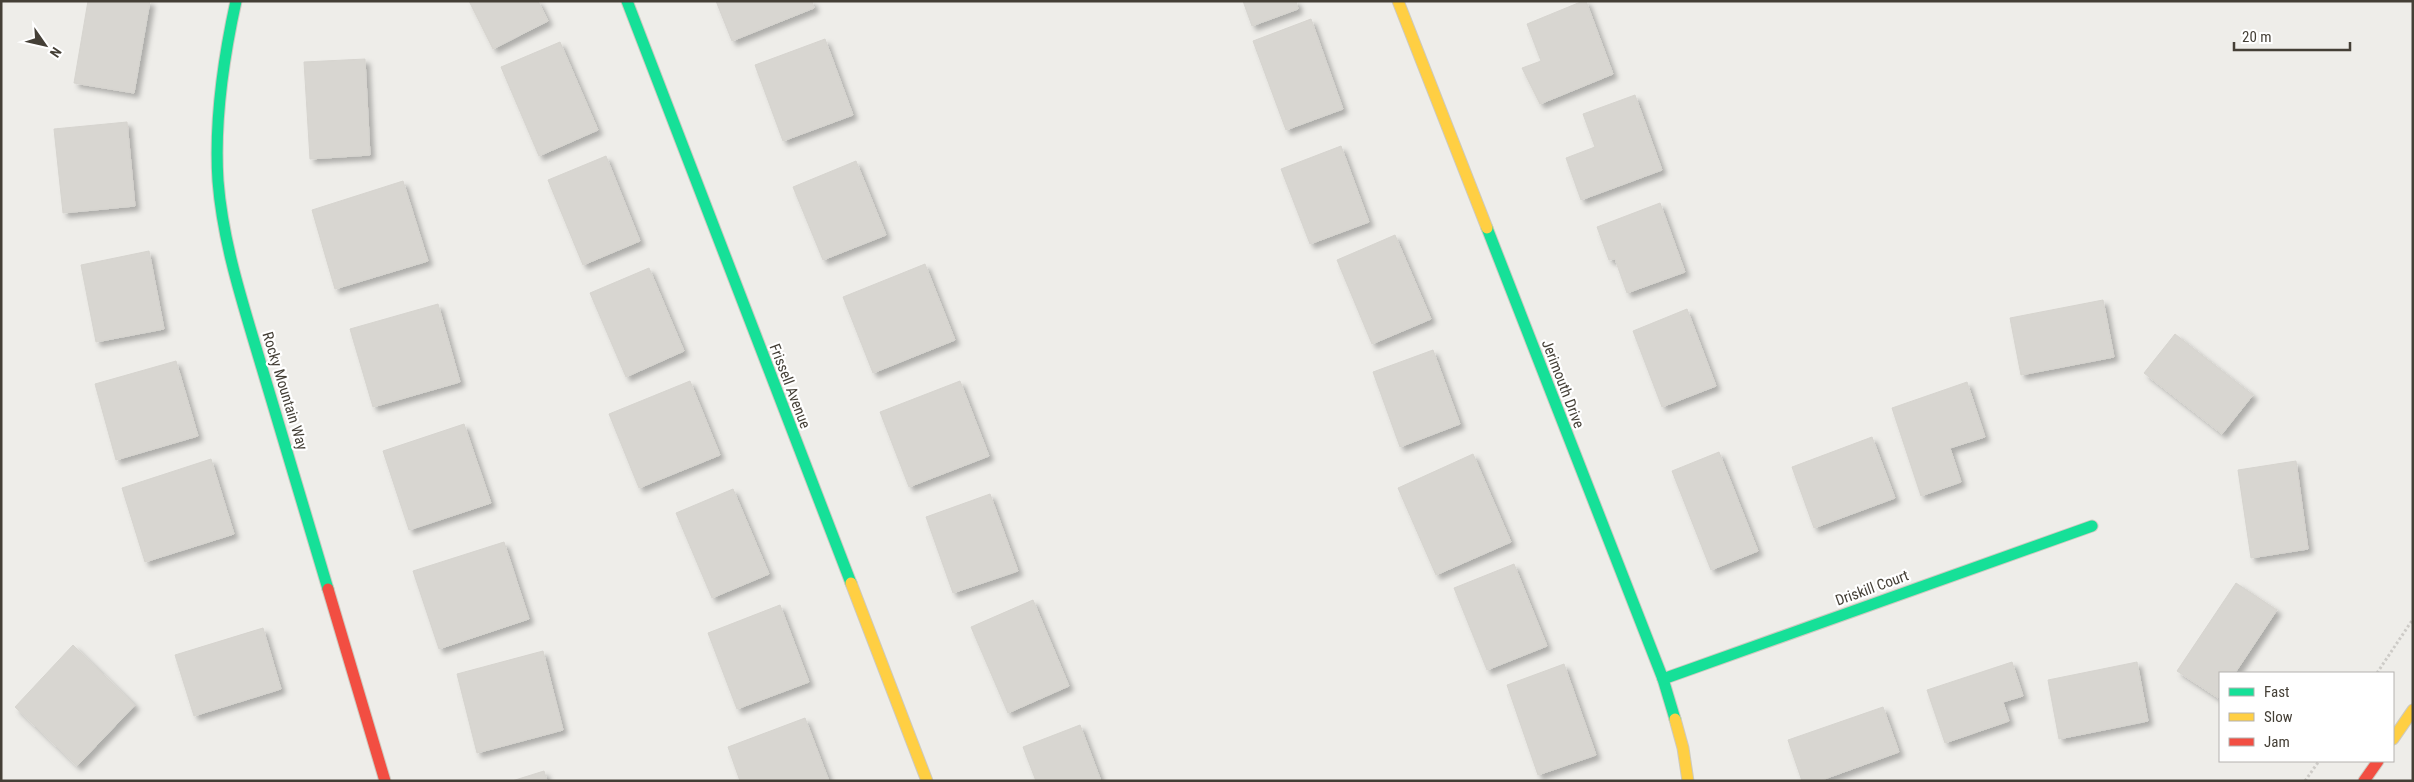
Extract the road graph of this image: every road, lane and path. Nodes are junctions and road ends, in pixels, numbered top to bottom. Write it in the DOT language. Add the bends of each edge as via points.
graph roads {
  1 [pos="236,1"];
  2 [pos="627,1"];
  3 [pos="1398,1"];
  4 [pos="2092,526"];
  5 [pos="2413,619"];
  6 [pos="2378,672"];
  7 [pos="1662,679"];
  8 [pos="2413,710"];
  9 [pos="2394,738"];
  10 [pos="2318,762"];
  11 [pos="2377,762"];
  12 [pos="385,781"];
  13 [pos="927,781"];
  14 [pos="1688,781"];
  15 [pos="2306,781"];
  16 [pos="2364,781"];
  1 -- 12 [label="street, Rocky Mountain Way" via="226,43 219,103 217,155 221,205 235,275"];
  2 -- 13 [label="street, Frissell Avenue"];
  3 -- 7 [label="street, Jerimouth Drive"];
  4 -- 7 [label="street, Driskill Court"];
  5 -- 6 [label="path"];
  7 -- 14 [label="street, Jerimouth Drive" via="1683,748"];
  8 -- 9 [label="street"];
  10 -- 15 [label="path"];
  11 -- 16 [label="street"];
}
